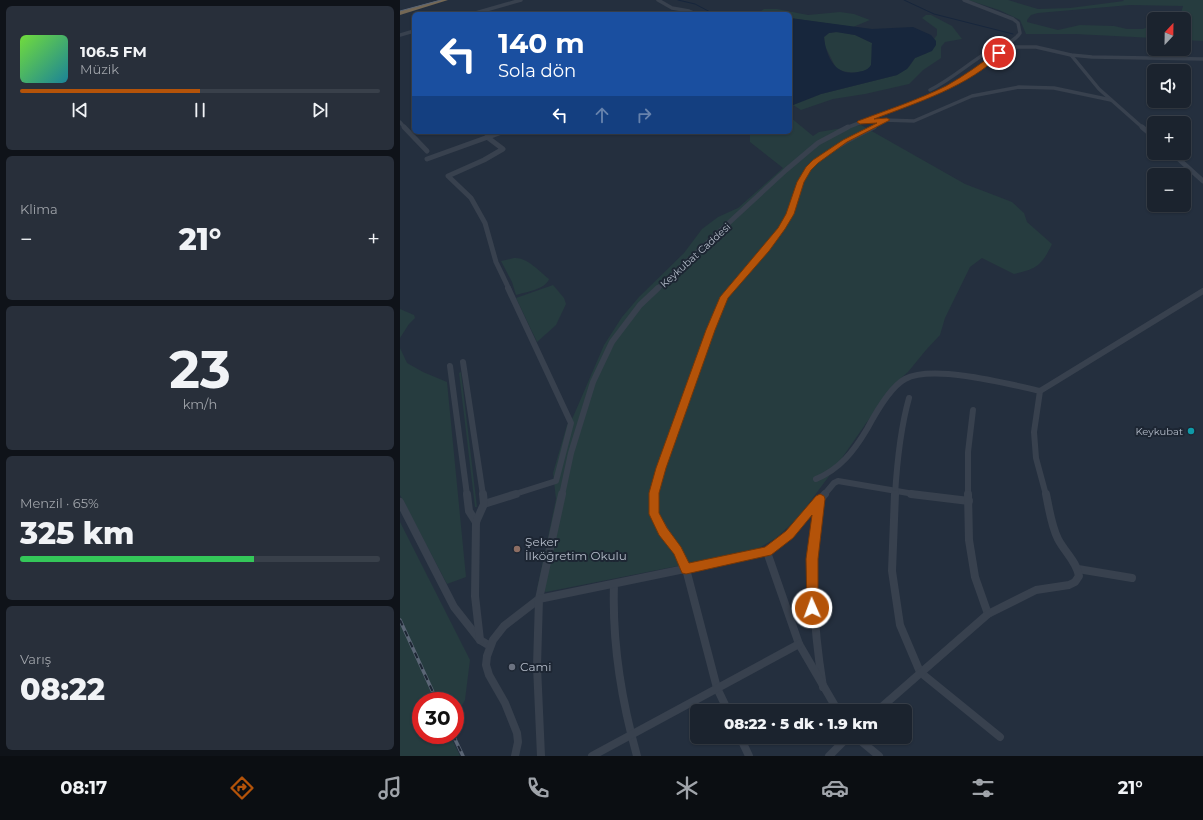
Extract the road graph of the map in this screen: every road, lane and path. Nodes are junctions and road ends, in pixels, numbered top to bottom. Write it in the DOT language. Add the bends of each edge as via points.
graph roads {
  1 [pos="430,0"];
  2 [pos="446,0"];
  3 [pos="521,0"];
  4 [pos="658,0"];
  5 [pos="964,0"];
  6 [pos="400,8"];
  7 [pos="479,12"];
  8 [pos="690,12"];
  9 [pos="400,13"];
  10 [pos="412,32"];
  11 [pos="400,35"];
  12 [pos="1071,55"];
  13 [pos="1203,59"];
  14 [pos="930,90"];
  15 [pos="1111,100"];
  16 [pos="887,120"];
  17 [pos="400,122"];
  18 [pos="860,122"];
  19 [pos="1147,131"];
  20 [pos="496,134"];
  21 [pos="487,137"];
  22 [pos="427,150"];
  23 [pos="427,159"];
  24 [pos="1180,160"];
  25 [pos="1203,181"];
  26 [pos="1203,291"];
  27 [pos="463,362"];
  28 [pos="450,366"];
  29 [pos="1040,391"];
  30 [pos="909,398"];
  31 [pos="973,410"];
  32 [pos="566,476"];
  33 [pos="816,479"];
  34 [pos="556,480"];
  35 [pos="896,492"];
  36 [pos="820,499"];
  37 [pos="969,501"];
  38 [pos="400,502"];
  39 [pos="484,504"];
  40 [pos="476,522"];
  41 [pos="768,552"];
  42 [pos="686,569"];
  43 [pos="1078,569"];
  44 [pos="1132,578"];
  45 [pos="614,584"];
  46 [pos="539,598"];
  47 [pos="988,614"];
  48 [pos="480,640"];
  49 [pos="799,644"];
  50 [pos="490,646"];
  51 [pos="920,672"];
  52 [pos="823,687"];
  53 [pos="717,688"];
  54 [pos="725,704"];
  55 [pos="834,704"];
  56 [pos="885,704"];
  57 [pos="631,736"];
  58 [pos="1000,737"];
  59 [pos="743,744"];
  60 [pos="841,744"];
  61 [pos="864,744"];
  62 [pos="515,756"];
  63 [pos="541,756"];
  64 [pos="592,756"];
  65 [pos="636,756"];
  66 [pos="749,756"];
  67 [pos="829,756"];
  68 [pos="879,756"];
  1 -- 6 [label="highway"];
  2 -- 9 [label="highway"];
  3 -- 7 [label="street"];
  4 -- 8 [label="street" via="673,9"];
  5 -- 14 [label="street" via="1013,18 1019,24 1020,34"];
  10 -- 11 [label="street"];
  12 -- 13 [label="street, Keykubat Caddesi"];
  12 -- 15 [label="street" via="1081,70"];
  12 -- 18 [label="street, Keykubat Caddesi" via="1036,47 1015,47 999,53 948,87"];
  15 -- 16 [label="street" via="1059,88 1024,87 972,96 914,121"];
  15 -- 19 [label="street"];
  16 -- 18 [label="street"];
  16 -- 42 [label="street" via="845,141 810,167 802,178 782,229 724,297 710,330 654,493 655,518"];
  17 -- 22 [label="street"];
  18 -- 32 [label="street, Keykubat Caddesi" via="824,140 798,160 629,318 612,342 597,371"];
  20 -- 21 [label="street"];
  21 -- 23 [label="street"];
  21 -- 34 [label="street" via="503,149 448,176 472,198 485,223 496,262 571,423"];
  24 -- 25 [label="street"];
  26 -- 29 [label="street"];
  27 -- 39 [label="street"];
  28 -- 40 [label="street" via="469,511"];
  29 -- 33 [label="street" via="962,376 910,377 887,399 846,459 832,472"];
  29 -- 43 [label="street" via="1034,432 1036,458 1057,537"];
  30 -- 35 [label="street" via="897,458"];
  31 -- 37 [label="street" via="968,452"];
  32 -- 34 [label="street"];
  32 -- 46 [label="street, Keykubat Caddesi"];
  34 -- 39 [label="street"];
  35 -- 36 [label="street" via="840,481 834,483"];
  35 -- 37 [label="street"];
  35 -- 51 [label="street" via="892,571 900,625"];
  36 -- 41 [label="street" via="790,534"];
  36 -- 52 [label="street" via="813,543 812,586 814,632"];
  37 -- 47 [label="street" via="970,554"];
  38 -- 48 [label="street" via="454,607"];
  39 -- 40 [label="street"];
  40 -- 48 [label="street" via="475,596"];
  41 -- 42 [label="street"];
  41 -- 49 [label="street"];
  42 -- 45 [label="street"];
  42 -- 53 [label="street"];
  43 -- 44 [label="street"];
  43 -- 47 [label="street" via="1079,576 1072,584 1036,590"];
  45 -- 46 [label="street"];
  45 -- 57 [label="street" via="615,656"];
  46 -- 50 [label="street" via="504,626"];
  46 -- 63 [label="street, Keykubat Caddesi" via="538,690"];
  47 -- 51 [label="street"];
  48 -- 50 [label="street"];
  49 -- 52 [label="street"];
  49 -- 53 [label="street"];
  50 -- 62 [label="street" via="486,659 487,670 505,703 517,733"];
  51 -- 56 [label="street"];
  51 -- 58 [label="street"];
  52 -- 55 [label="street"];
  53 -- 54 [label="street"];
  53 -- 57 [label="street"];
  57 -- 64 [label="street"];
  57 -- 65 [label="street"];
  59 -- 66 [label="street"];
  60 -- 67 [label="street"];
  61 -- 68 [label="street"];
}
